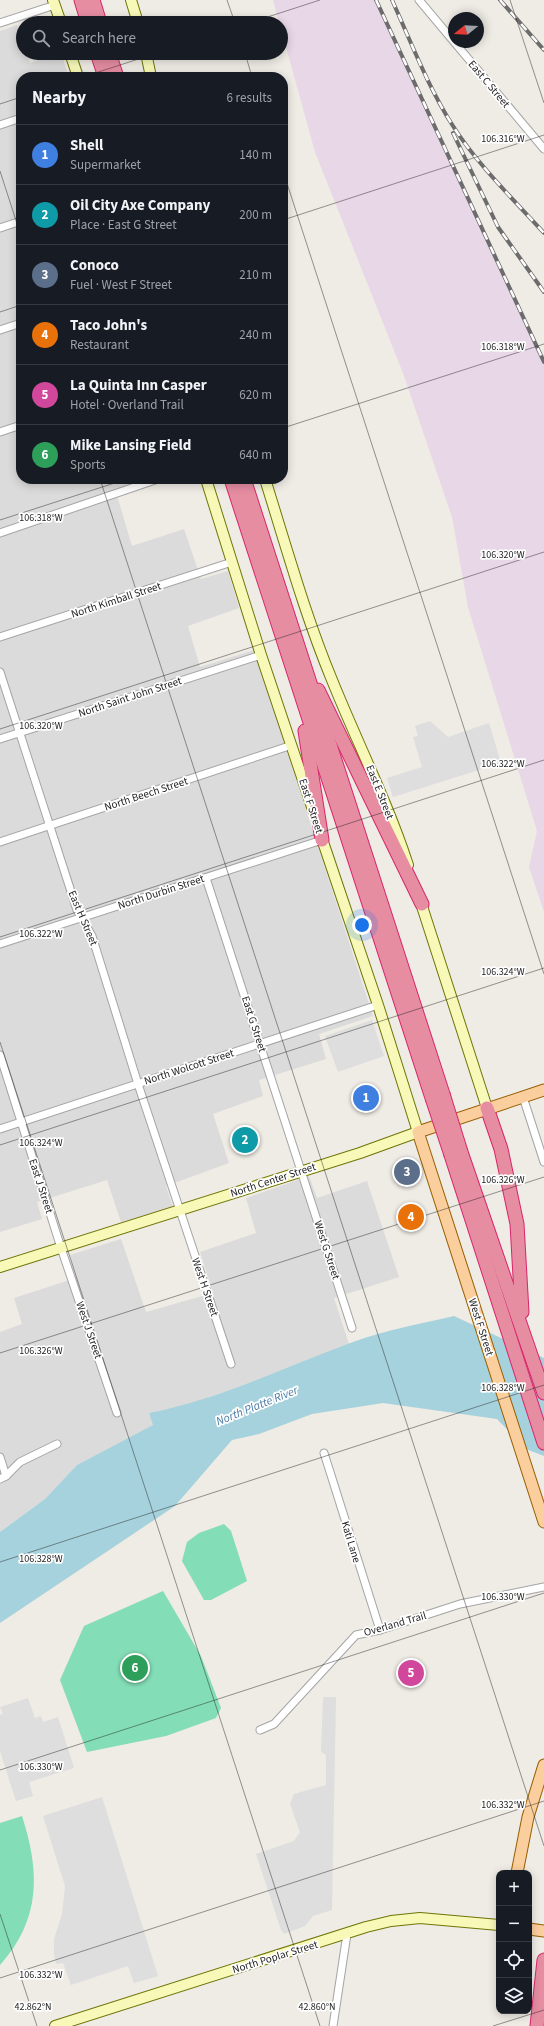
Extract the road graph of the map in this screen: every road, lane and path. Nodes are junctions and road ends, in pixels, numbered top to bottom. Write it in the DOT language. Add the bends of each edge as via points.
graph roads {
  1 [pos="80,0"];
  2 [pos="93,0"];
  3 [pos="132,0"];
  4 [pos="419,0"];
  5 [pos="54,2"];
  6 [pos="18,16"];
  7 [pos="59,16"];
  8 [pos="86,16"];
  9 [pos="98,16"];
  10 [pos="136,16"];
  11 [pos="16,17"];
  12 [pos="0,23"];
  13 [pos="72,60"];
  14 [pos="99,60"];
  15 [pos="111,60"];
  16 [pos="147,60"];
  17 [pos="76,72"];
  18 [pos="103,72"];
  19 [pos="115,72"];
  20 [pos="150,72"];
  21 [pos="16,120"];
  22 [pos="0,125"];
  23 [pos="544,150"];
  24 [pos="16,223"];
  25 [pos="0,228"];
  26 [pos="16,325"];
  27 [pos="0,330"];
  28 [pos="16,427"];
  29 [pos="0,432"];
  30 [pos="143,484"];
  31 [pos="208,484"];
  32 [pos="233,484"];
  33 [pos="245,484"];
  34 [pos="267,484"];
  35 [pos="0,533"];
  36 [pos="232,562"];
  37 [pos="0,637"];
  38 [pos="292,651"];
  39 [pos="261,655"];
  40 [pos="0,672"];
  41 [pos="19,733"];
  42 [pos="0,739"];
  43 [pos="292,745"];
  44 [pos="49,826"];
  45 [pos="322,840"];
  46 [pos="0,842"];
  47 [pos="206,878"];
  48 [pos="422,904"];
  49 [pos="82,918"];
  50 [pos="0,944"];
  51 [pos="378,1005"];
  52 [pos="261,1044"];
  53 [pos="0,1055"];
  54 [pos="138,1084"];
  55 [pos="544,1090"];
  56 [pos="523,1097"];
  57 [pos="487,1108"];
  58 [pos="21,1122"];
  59 [pos="0,1129"];
  60 [pos="418,1132"];
  61 [pos="456,1154"];
  62 [pos="544,1162"];
  63 [pos="302,1171"];
  64 [pos="180,1210"];
  65 [pos="61,1248"];
  66 [pos="0,1267"];
  67 [pos="352,1328"];
  68 [pos="524,1332"];
  69 [pos="231,1364"];
  70 [pos="544,1392"];
  71 [pos="117,1413"];
  72 [pos="544,1443"];
  73 [pos="57,1444"];
  74 [pos="324,1453"];
  75 [pos="0,1457"];
  76 [pos="3,1477"];
  77 [pos="544,1522"];
  78 [pos="544,1587"];
  79 [pos="380,1630"];
  80 [pos="260,1730"];
  81 [pos="544,1766"];
  82 [pos="518,1870"];
  83 [pos="496,1925"];
  84 [pos="532,1929"];
  85 [pos="544,1931"];
  86 [pos="347,1934"];
  87 [pos="544,1960"];
  88 [pos="55,2026"];
  89 [pos="333,2026"];
  90 [pos="536,2026"];
  1 -- 8 [label="highway"];
  2 -- 9 [label="highway"];
  3 -- 10 [label="main road"];
  4 -- 23 [label="street, East C Street"];
  5 -- 6 [label="street"];
  5 -- 7 [label="main road"];
  11 -- 12 [label="street"];
  13 -- 17 [label="main road"];
  14 -- 18 [label="highway"];
  15 -- 19 [label="highway"];
  16 -- 20 [label="main road"];
  21 -- 22 [label="street"];
  24 -- 25 [label="street"];
  26 -- 27 [label="street"];
  28 -- 29 [label="street"];
  30 -- 35 [label="street"];
  31 -- 36 [label="main road, East F Street"];
  32 -- 38 [label="highway"];
  33 -- 38 [label="highway"];
  34 -- 48 [label="main road, East E Street" via="325,661 382,793"];
  36 -- 37 [label="street, North Kimball Street"];
  36 -- 39 [label="main road, East F Street"];
  38 -- 45 [label="highway"];
  38 -- 48 [label="highway"];
  38 -- 61 [label="highway, bridge"];
  39 -- 41 [label="street, North Saint John Street"];
  39 -- 43 [label="main road, East F Street"];
  40 -- 41 [label="street, East H Street"];
  41 -- 42 [label="street, North Saint John Street"];
  41 -- 44 [label="street, East H Street"];
  43 -- 44 [label="street, North Beech Street"];
  43 -- 45 [label="main road, East F Street"];
  44 -- 46 [label="street, North Beech Street"];
  44 -- 49 [label="street, East H Street" via="77,910"];
  45 -- 47 [label="street, North Durbin Street"];
  45 -- 51 [label="main road, East F Street"];
  47 -- 49 [label="street, North Durbin Street"];
  47 -- 52 [label="street, East G Street"];
  48 -- 57 [label="main road, East E Street"];
  49 -- 50 [label="street, North Durbin Street"];
  49 -- 54 [label="street, East H Street" via="92,936"];
  51 -- 52 [label="street, North Wolcott Street"];
  51 -- 60 [label="main road, East F Street"];
  52 -- 54 [label="street, North Wolcott Street"];
  52 -- 63 [label="street, East G Street"];
  53 -- 58 [label="street, East J Street"];
  54 -- 58 [label="street, North Wolcott Street"];
  54 -- 64 [label="street, East H Street"];
  55 -- 56 [label="main road, North Center Street"];
  56 -- 57 [label="main road, North Center Street"];
  56 -- 62 [label="street"];
  57 -- 60 [label="main road, North Center Street"];
  57 -- 68 [label="highway" via="500,1149 517,1224"];
  58 -- 59 [label="street, North Wolcott Street"];
  58 -- 65 [label="street, East J Street"];
  60 -- 63 [label="main road, North Center Street"];
  60 -- 77 [label="main road, West F Street"];
  61 -- 68 [label="highway"];
  61 -- 72 [label="highway"];
  63 -- 64 [label="main road, North Center Street"];
  63 -- 67 [label="street, West G Street"];
  64 -- 65 [label="main road, North Center Street"];
  64 -- 69 [label="street, West H Street"];
  65 -- 66 [label="main road, North Center Street"];
  65 -- 71 [label="street, West J Street"];
  68 -- 70 [label="highway"];
  73 -- 76 [label="street" via="20,1462"];
  74 -- 79 [label="street, Kati Lane"];
  75 -- 76 [label="street"];
  78 -- 79 [label="street, Overland Trail" via="460,1604"];
  79 -- 80 [label="street, Overland Trail" via="356,1634 274,1724"];
  81 -- 82 [label="main road" via="528,1817"];
  83 -- 86 [label="main road, North Poplar Street" via="420,1918 391,1921"];
  84 -- 85 [label="main road"];
  86 -- 88 [label="main road, North Poplar Street"];
  86 -- 89 [label="street"];
  87 -- 90 [label="highway"];
}
